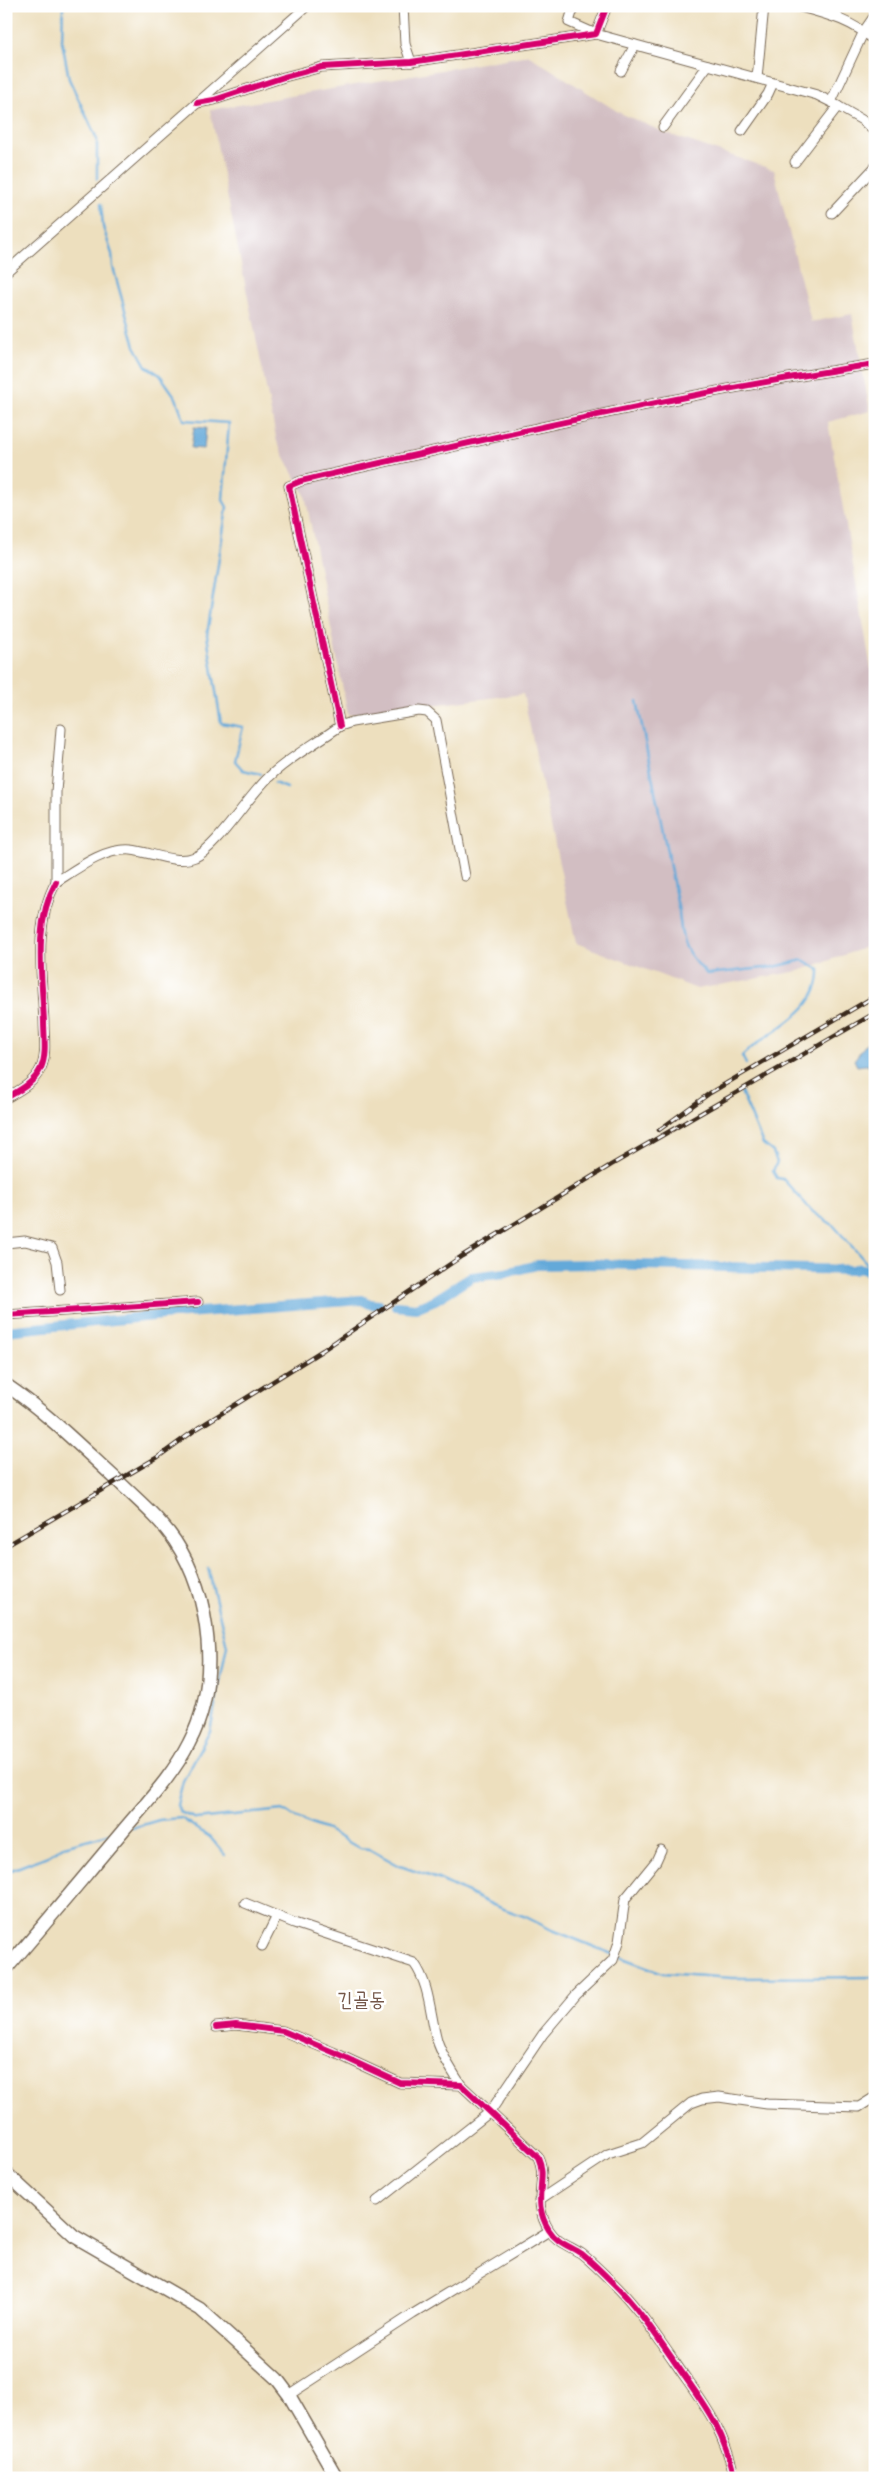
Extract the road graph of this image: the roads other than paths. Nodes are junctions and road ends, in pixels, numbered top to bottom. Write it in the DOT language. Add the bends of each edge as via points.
graph roads {
  1 [pos="308,6"];
  2 [pos="403,6"];
  3 [pos="574,6"];
  4 [pos="607,6"];
  5 [pos="764,6"];
  6 [pos="797,6"];
  7 [pos="834,6"];
  8 [pos="875,15"];
  9 [pos="838,17"];
  10 [pos="864,31"];
  11 [pos="596,34"];
  12 [pos="875,41"];
  13 [pos="635,45"];
  14 [pos="411,62"];
  15 [pos="708,65"];
  16 [pos="621,71"];
  17 [pos="757,78"];
  18 [pos="774,83"];
  19 [pos="197,103"];
  20 [pos="834,104"];
  21 [pos="663,127"];
  22 [pos="742,131"];
  23 [pos="875,132"];
  24 [pos="795,162"];
  25 [pos="875,167"];
  26 [pos="832,213"];
  27 [pos="6,272"];
  28 [pos="875,364"];
  29 [pos="340,726"];
  30 [pos="61,729"];
  31 [pos="465,876"];
  32 [pos="56,882"];
  33 [pos="6,1098"];
  34 [pos="6,1243"];
  35 [pos="60,1290"];
  36 [pos="198,1302"];
  37 [pos="6,1315"];
  38 [pos="6,1385"];
  39 [pos="661,1850"];
  40 [pos="245,1903"];
  41 [pos="277,1916"];
  42 [pos="262,1946"];
  43 [pos="6,1968"];
  44 [pos="216,2027"];
  45 [pos="461,2085"];
  46 [pos="875,2097"];
  47 [pos="490,2112"];
  48 [pos="6,2174"];
  49 [pos="539,2200"];
  50 [pos="377,2201"];
  51 [pos="549,2231"];
  52 [pos="289,2395"];
  53 [pos="337,2478"];
  54 [pos="735,2478"];
  1 -- 19 [label="street"];
  2 -- 14 [label="street" via="405,44"];
  3 -- 11 [label="street" via="569,22"];
  4 -- 11 [label="street"];
  5 -- 17 [label="street"];
  6 -- 9 [label="street"];
  7 -- 9 [label="street"];
  8 -- 10 [label="street"];
  9 -- 10 [label="street"];
  10 -- 12 [label="street"];
  10 -- 20 [label="street"];
  11 -- 13 [label="street"];
  11 -- 14 [label="street"];
  13 -- 15 [label="street"];
  13 -- 16 [label="street"];
  14 -- 19 [label="street" via="322,67"];
  15 -- 17 [label="street"];
  15 -- 21 [label="street"];
  17 -- 18 [label="street"];
  18 -- 20 [label="street" via="817,95"];
  18 -- 22 [label="street"];
  19 -- 27 [label="street"];
  20 -- 23 [label="street"];
  20 -- 24 [label="street"];
  25 -- 26 [label="street"];
  28 -- 29 [label="street" via="511,433 289,486"];
  29 -- 31 [label="street" via="419,711 432,714 440,734"];
  29 -- 32 [label="street" via="270,775 201,854 193,859 170,859 131,850 113,852"];
  30 -- 32 [label="street" via="56,792"];
  32 -- 33 [label="street" via="46,900 41,943 44,1043 41,1068 29,1084"];
  34 -- 35 [label="street" via="25,1241 52,1248"];
  36 -- 37 [label="street"];
  38 -- 43 [label="main road" via="56,1424 159,1521 174,1540 189,1565 199,1596 207,1679 197,1728 176,1766"];
  39 -- 47 [label="street" via="625,1899 613,1960 576,1995 543,2034"];
  40 -- 41 [label="street"];
  41 -- 42 [label="street"];
  41 -- 45 [label="street" via="414,1963 426,1990 438,2041"];
  44 -- 45 [label="street" via="236,2025 282,2031 400,2084"];
  45 -- 47 [label="street"];
  46 -- 49 [label="street" via="859,2108 702,2098 691,2103 642,2143 608,2154"];
  47 -- 49 [label="street" via="538,2157 541,2172"];
  47 -- 50 [label="street"];
  48 -- 52 [label="main road" via="74,2236 203,2311 277,2379"];
  49 -- 51 [label="street"];
  51 -- 52 [label="street"];
  51 -- 54 [label="street" via="560,2243 582,2254 613,2283 652,2329 708,2407 724,2440"];
  52 -- 53 [label="main road"];
}
